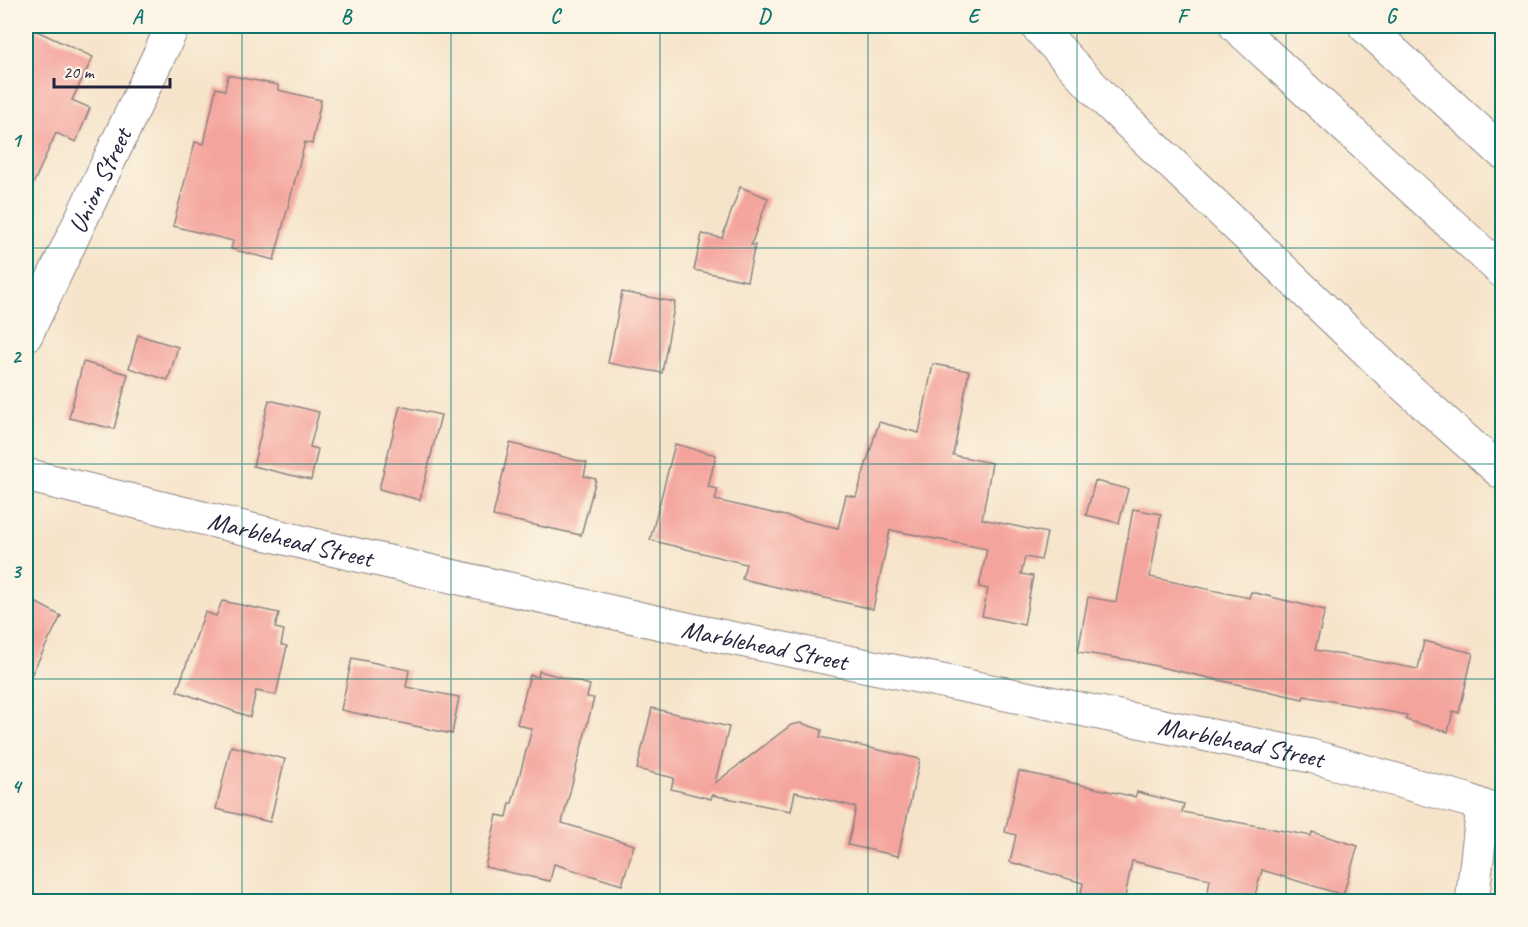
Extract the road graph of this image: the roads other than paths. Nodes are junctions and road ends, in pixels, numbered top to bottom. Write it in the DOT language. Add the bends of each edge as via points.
graph roads {
  1 [pos="173,26"];
  2 [pos="1014,26"];
  3 [pos="1037,26"];
  4 [pos="1236,26"];
  5 [pos="1365,26"];
  6 [pos="1105,100"];
  7 [pos="1503,152"];
  8 [pos="1503,271"];
  9 [pos="26,334"];
  10 [pos="1503,473"];
  11 [pos="26,475"];
  12 [pos="1493,811"];
  13 [pos="1472,902"];
  1 -- 9 [label="main road, Union Street"];
  2 -- 6 [label="main road"];
  3 -- 6 [label="main road"];
  4 -- 8 [label="main road"];
  5 -- 7 [label="main road"];
  6 -- 10 [label="main road" via="1396,378"];
  11 -- 12 [label="main road, Marblehead Street" via="696,632 1311,756"];
  12 -- 13 [label="main road"];
}
